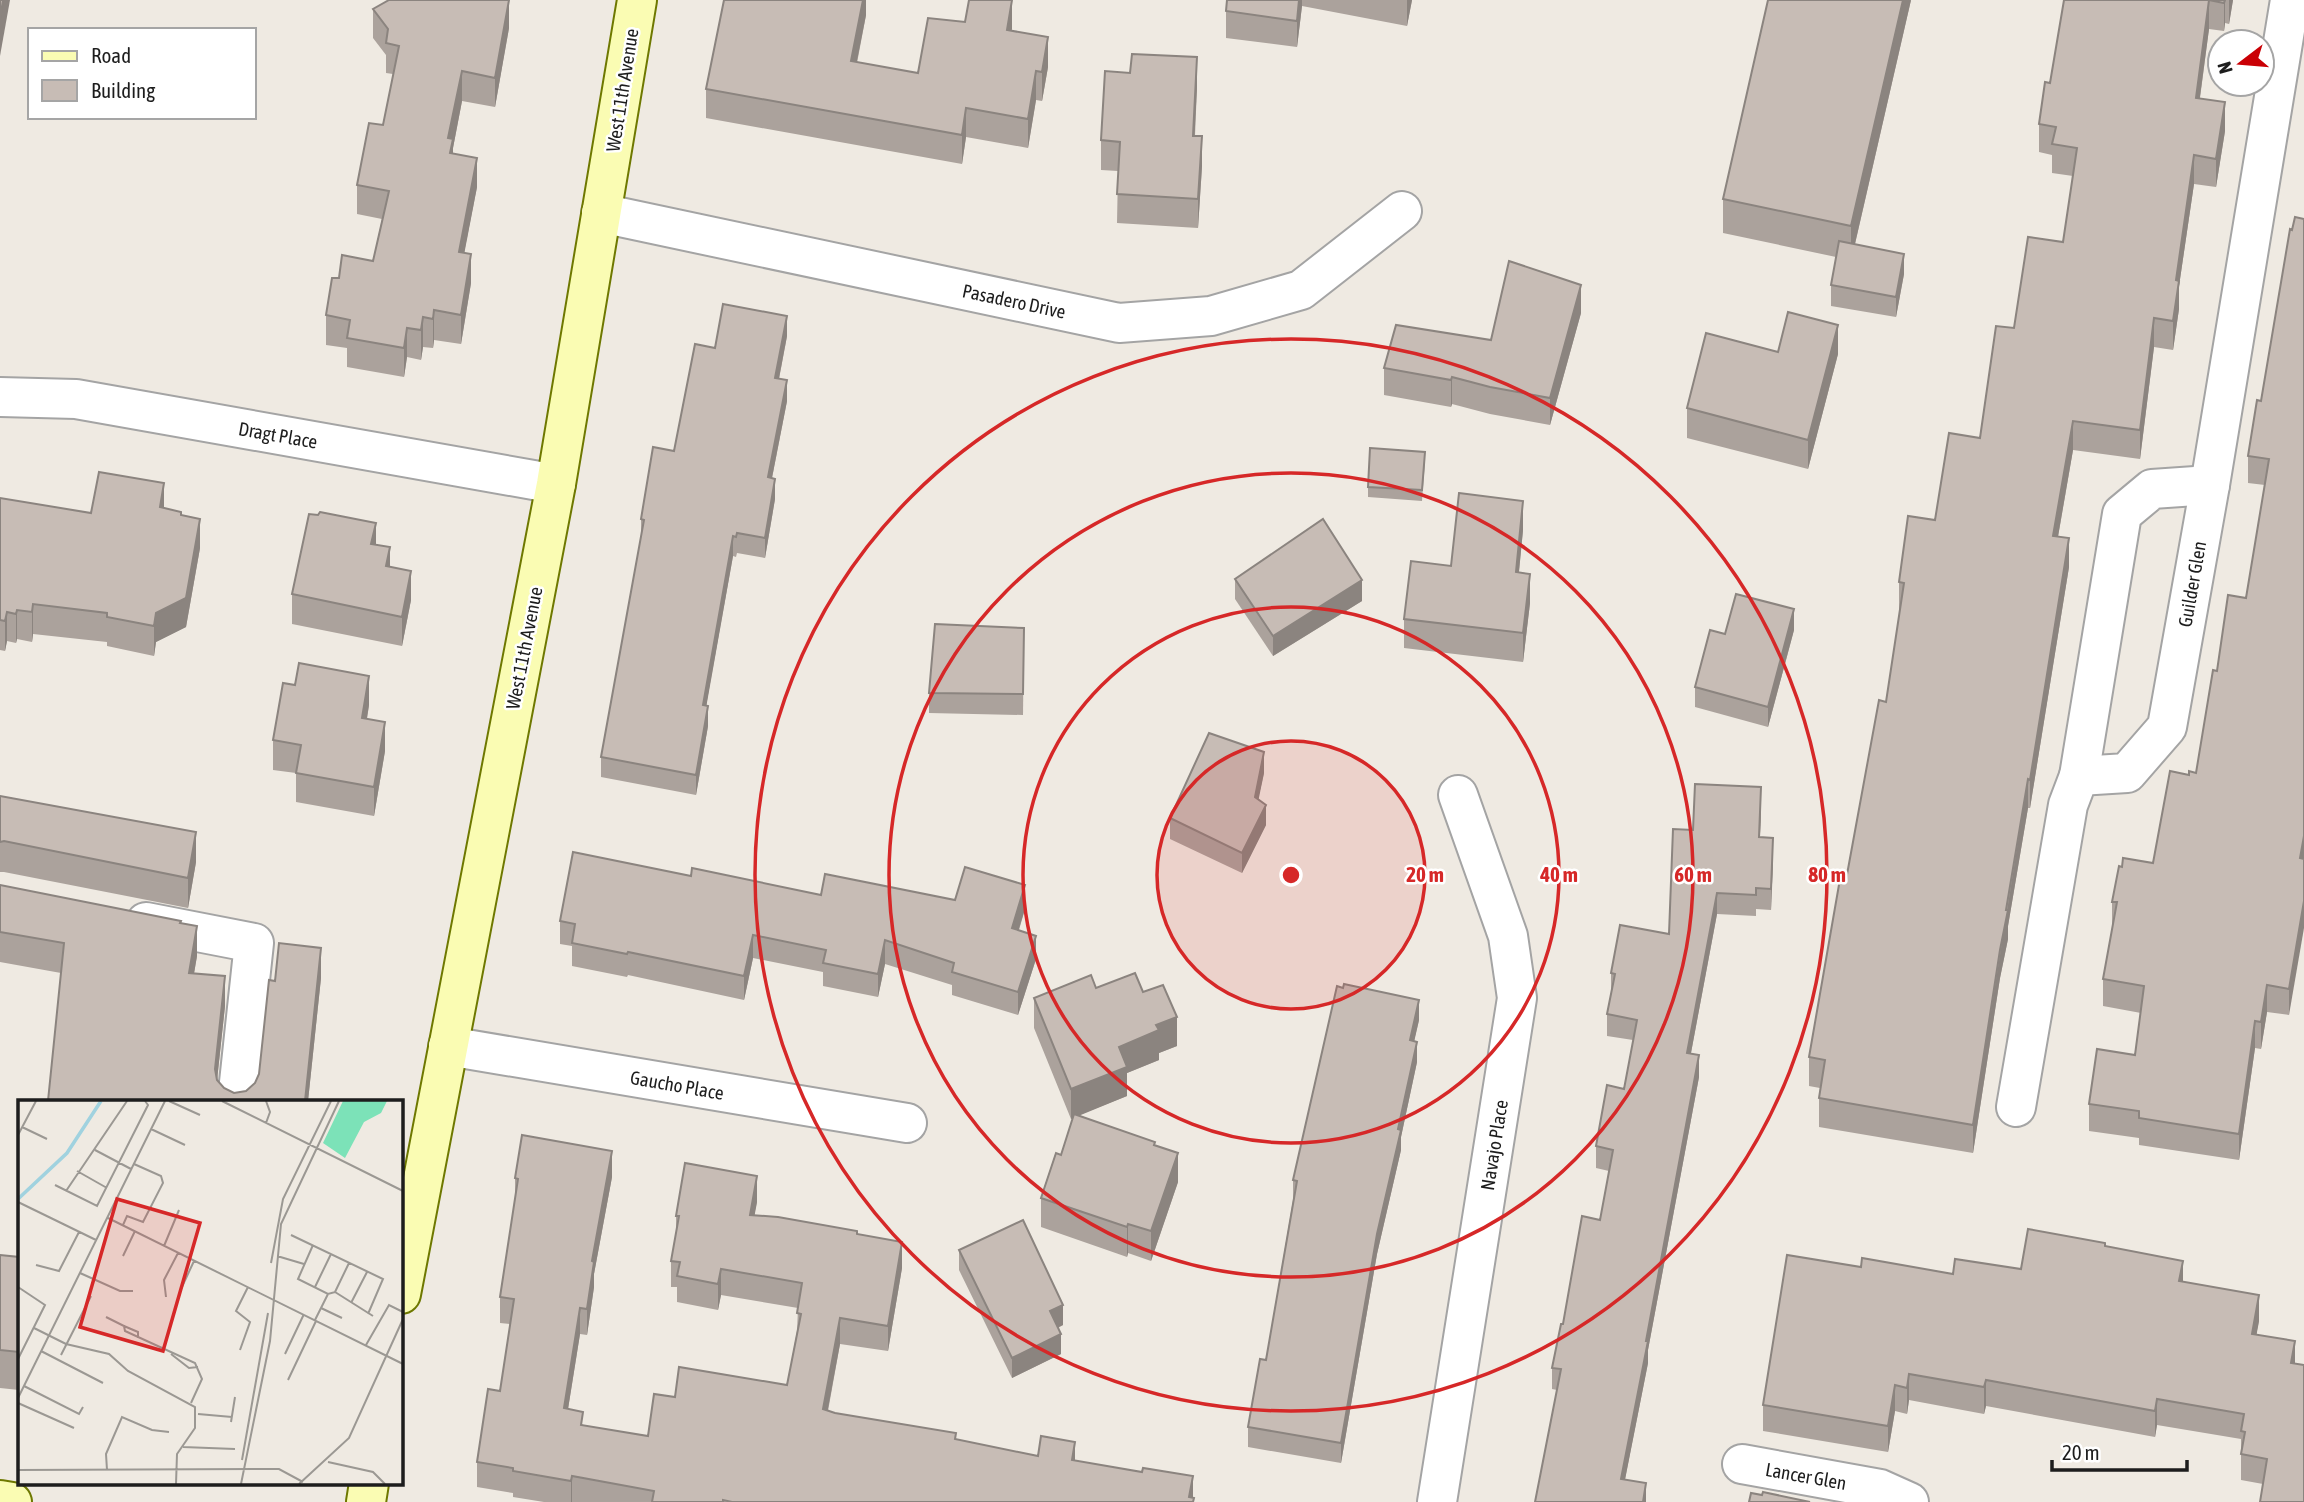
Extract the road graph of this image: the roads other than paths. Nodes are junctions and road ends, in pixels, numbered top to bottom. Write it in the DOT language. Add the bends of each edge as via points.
graph roads {
  1 [pos="637,0"];
  2 [pos="2290,0"];
  3 [pos="1402,211"];
  4 [pos="601,213"];
  5 [pos="0,397"];
  6 [pos="556,484"];
  7 [pos="2210,485"];
  8 [pos="2079,776"];
  9 [pos="1458,795"];
  10 [pos="107,914"];
  11 [pos="448,1046"];
  12 [pos="237,1100"];
  13 [pos="2017,1107"];
  14 [pos="906,1124"];
  15 [pos="402,1282"];
  16 [pos="1742,1464"];
  17 [pos="369,1484"];
  18 [pos="0,1500"];
  19 [pos="12,1502"];
  20 [pos="366,1502"];
  21 [pos="1437,1502"];
  22 [pos="1909,1502"];
  1 -- 4 [label="street, West 11th Avenue"];
  2 -- 7 [label="street, Guilder Glen"];
  3 -- 4 [label="street, Pasadero Drive" via="1301,290 1211,316 1119,323"];
  4 -- 6 [label="street, West 11th Avenue"];
  5 -- 6 [label="street, Dragt Place" via="76,399"];
  6 -- 11 [label="street, West 11th Avenue"];
  7 -- 8 [label="street, Guilder Glen" via="2167,727 2127,774"];
  7 -- 8 [label="street" via="2152,489 2122,514"];
  8 -- 13 [label="street" via="2068,805"];
  9 -- 21 [label="street, Navajo Place" via="1507,936 1517,998"];
  10 -- 12 [label="street" via="254,943"];
  11 -- 14 [label="street, Gaucho Place"];
  11 -- 15 [label="street, West 11th Avenue"];
  16 -- 22 [label="street, Lancer Glen" via="1880,1489"];
  17 -- 20 [label="street"];
  18 -- 19 [label="street"];
}
